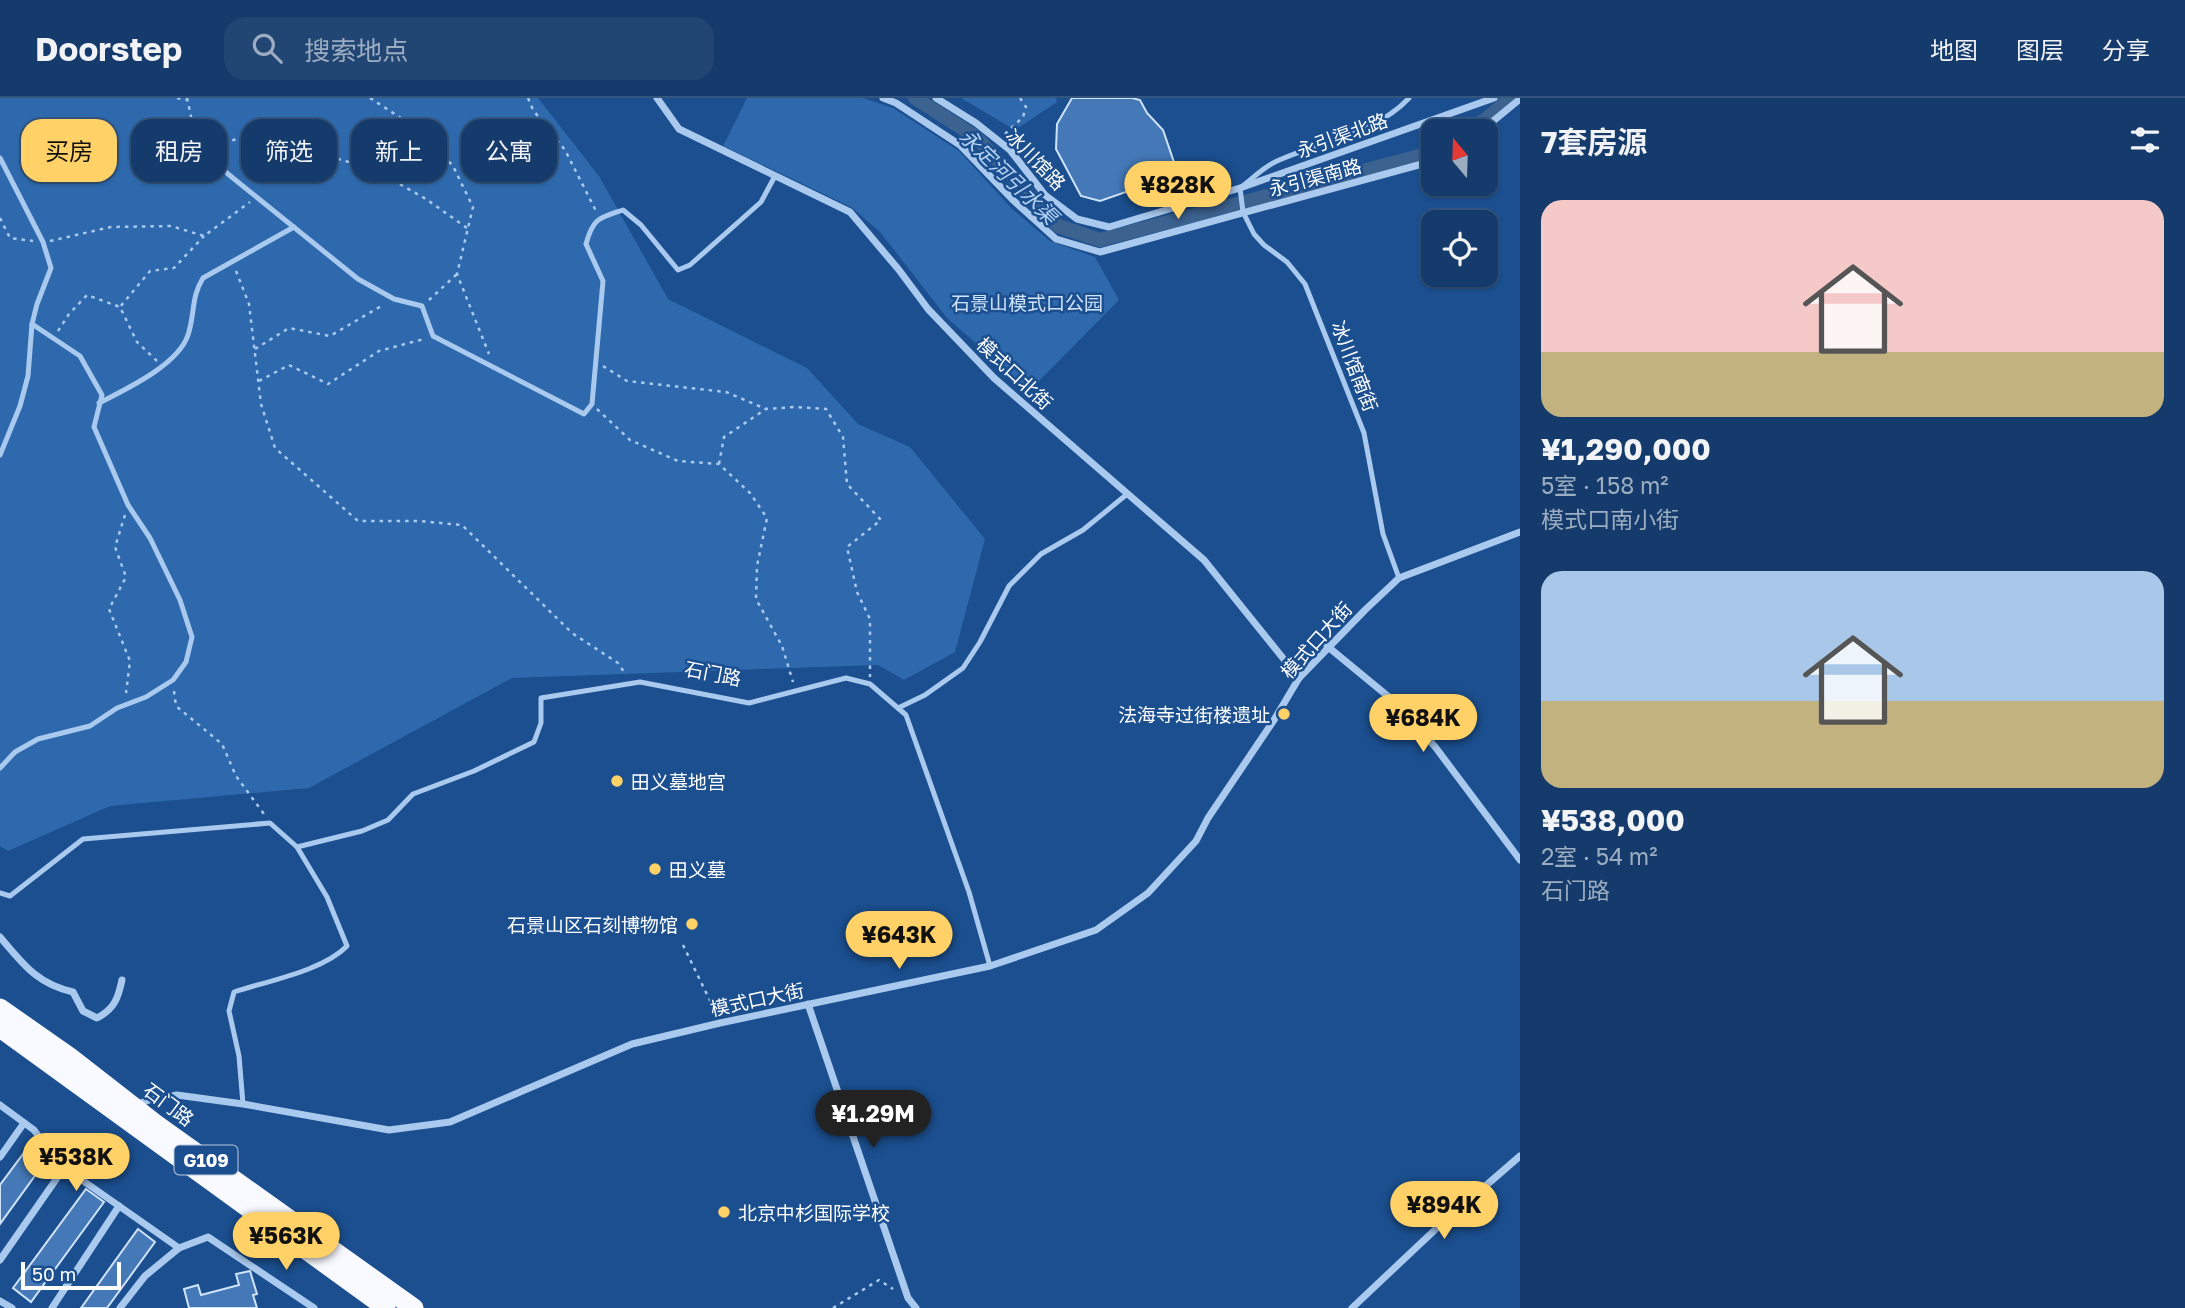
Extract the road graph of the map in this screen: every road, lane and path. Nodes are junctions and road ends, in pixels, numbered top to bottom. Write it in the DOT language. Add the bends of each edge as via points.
graph roads {
  1 [pos="177,98"];
  2 [pos="370,98"];
  3 [pos="528,98"];
  4 [pos="657,98"];
  5 [pos="883,98"];
  6 [pos="936,98"];
  7 [pos="1020,98"];
  8 [pos="1409,98"];
  9 [pos="1494,98"];
  10 [pos="186,99"];
  11 [pos="1520,99"];
  12 [pos="191,119"];
  13 [pos="1496,119"];
  14 [pos="998,141"];
  15 [pos="227,143"];
  16 [pos="0,158"];
  17 [pos="1421,164"];
  18 [pos="227,173"];
  19 [pos="775,177"];
  20 [pos="1240,188"];
  21 [pos="257,197"];
  22 [pos="1243,212"];
  23 [pos="0,218"];
  24 [pos="599,218"];
  25 [pos="294,227"];
  26 [pos="467,229"];
  27 [pos="204,236"];
  28 [pos="43,242"];
  29 [pos="232,262"];
  30 [pos="457,274"];
  31 [pos="394,299"];
  32 [pos="422,306"];
  33 [pos="120,307"];
  34 [pos="32,324"];
  35 [pos="433,336"];
  36 [pos="53,338"];
  37 [pos="255,349"];
  38 [pos="596,362"];
  39 [pos="162,365"];
  40 [pos="495,368"];
  41 [pos="259,381"];
  42 [pos="99,403"];
  43 [pos="592,404"];
  44 [pos="766,409"];
  45 [pos="0,455"];
  46 [pos="719,464"];
  47 [pos="1126,495"];
  48 [pos="128,505"];
  49 [pos="1520,532"];
  50 [pos="1399,578"];
  51 [pos="1327,646"];
  52 [pos="1299,678"];
  53 [pos="173,680"];
  54 [pos="631,684"];
  55 [pos="870,684"];
  56 [pos="796,691"];
  57 [pos="125,704"];
  58 [pos="898,708"];
  59 [pos="0,768"];
  60 [pos="270,823"];
  61 [pos="297,847"];
  62 [pos="1519,857"];
  63 [pos="0,894"];
  64 [pos="0,937"];
  65 [pos="683,944"];
  66 [pos="990,966"];
  67 [pos="122,980"];
  68 [pos="808,1004"];
  69 [pos="0,1008"];
  70 [pos="720,1023"];
  71 [pos="0,1028"];
  72 [pos="243,1104"];
  73 [pos="0,1105"];
  74 [pos="133,1106"];
  75 [pos="24,1123"];
  76 [pos="1520,1156"];
  77 [pos="0,1157"];
  78 [pos="64,1168"];
  79 [pos="119,1206"];
  80 [pos="179,1248"];
  81 [pos="0,1260"];
  82 [pos="908,1298"];
  83 [pos="0,1301"];
  84 [pos="12,1308"];
  85 [pos="52,1308"];
  86 [pos="120,1308"];
  87 [pos="314,1308"];
  88 [pos="386,1308"];
  89 [pos="414,1308"];
  90 [pos="833,1308"];
  91 [pos="916,1308"];
  92 [pos="1352,1308"];
  1 -- 10 [label="path"];
  2 -- 26 [label="path" via="418,130 453,166 473,207"];
  3 -- 24 [label="path" via="565,150"];
  4 -- 19 [label="street, 模式口北街" via="679,130"];
  5 -- 22 [label="street, 永引渠南路" via="960,145 1056,239 1100,252"];
  6 -- 14 [label="street, 冰川馆路"];
  7 -- 14 [label="path" via="1026,107 1023,117"];
  8 -- 20 [label="lane" via="1367,129 1272,163"];
  9 -- 20 [label="street, 永引渠北路"];
  10 -- 12 [label="path"];
  11 -- 13 [label="street"];
  14 -- 20 [label="street, 冰川馆路" via="1045,195 1077,219 1109,227"];
  15 -- 26 [label="path" via="248,132 373,169"];
  16 -- 28 [label="lane"];
  17 -- 22 [label="street, 永引渠南路"];
  18 -- 21 [label="lane"];
  19 -- 24 [label="lane" via="761,202 690,265 678,270 623,210"];
  19 -- 47 [label="street, 模式口北街" via="850,212 928,309 994,378"];
  20 -- 22 [label="lane, 冰川馆南街"];
  21 -- 25 [label="lane"];
  21 -- 27 [label="path"];
  22 -- 50 [label="lane, 冰川馆南街" via="1254,234 1305,284 1364,433 1383,534"];
  23 -- 28 [label="path" via="10,238"];
  24 -- 38 [label="lane" via="586,244 603,281"];
  25 -- 29 [label="lane"];
  25 -- 31 [label="lane" via="358,279"];
  26 -- 30 [label="path"];
  27 -- 28 [label="path" via="171,226 111,227"];
  27 -- 33 [label="path" via="174,268 150,271"];
  28 -- 34 [label="lane" via="51,268"];
  29 -- 37 [label="path" via="249,304"];
  29 -- 39 [label="lane" via="203,278 196,290 188,336 173,358"];
  30 -- 32 [label="path"];
  30 -- 40 [label="path"];
  31 -- 32 [label="lane"];
  31 -- 37 [label="path" via="330,336 289,328"];
  32 -- 35 [label="lane"];
  33 -- 36 [label="path" via="87,295"];
  33 -- 39 [label="path" via="136,342"];
  34 -- 36 [label="lane"];
  34 -- 45 [label="lane" via="28,376"];
  35 -- 40 [label="lane"];
  35 -- 41 [label="path" via="379,351 328,384 289,365"];
  36 -- 42 [label="lane" via="80,356 102,395"];
  37 -- 41 [label="path"];
  38 -- 43 [label="lane"];
  38 -- 44 [label="path" via="627,381 726,392"];
  39 -- 42 [label="lane"];
  40 -- 43 [label="lane" via="584,414"];
  41 -- 54 [label="path" via="275,448 359,521 462,525 572,633 618,663"];
  42 -- 48 [label="lane" via="94,427"];
  43 -- 46 [label="path" via="630,440 678,461"];
  44 -- 46 [label="path" via="724,437"];
  44 -- 55 [label="path" via="826,409 843,437 847,484 881,520 847,547 857,592 870,619"];
  46 -- 56 [label="path" via="750,493 767,518 756,599 782,646"];
  47 -- 52 [label="street, 模式口北街" via="1203,560"];
  47 -- 58 [label="lane" via="1083,530 1041,554 1009,586 963,668"];
  48 -- 53 [label="lane" via="150,538 192,637 186,662"];
  48 -- 57 [label="path" via="115,547 126,577 109,609 130,661"];
  49 -- 50 [label="street, 模式口大街"];
  50 -- 51 [label="street, 模式口大街"];
  51 -- 52 [label="street, 模式口大街"];
  51 -- 62 [label="street" via="1401,707"];
  52 -- 66 [label="street, 模式口大街" via="1196,842 1148,893 1096,930"];
  53 -- 57 [label="lane"];
  53 -- 60 [label="path" via="176,706 222,744 236,776"];
  54 -- 56 [label="lane, 石门路" via="749,703"];
  54 -- 61 [label="lane, 石门路" via="541,698 541,723 534,742 414,794 379,824"];
  55 -- 56 [label="lane, 石门路" via="846,678"];
  55 -- 58 [label="lane"];
  57 -- 59 [label="lane" via="90,726 38,738"];
  58 -- 66 [label="lane" via="906,715 969,891"];
  60 -- 61 [label="lane"];
  60 -- 63 [label="lane" via="83,839 10,896"];
  61 -- 72 [label="lane" via="327,897 347,946 303,970 234,992 229,1011"];
  64 -- 67 [label="street" via="33,976 73,992 83,1011 97,1018 109,1012 117,1000"];
  65 -- 70 [label="path"];
  66 -- 68 [label="street, 模式口大街"];
  68 -- 70 [label="street, 模式口大街"];
  68 -- 82 [label="street"];
  69 -- 74 [label="highway, 石门路 / G109"];
  70 -- 72 [label="street, 模式口大街" via="632,1044 450,1122 389,1130"];
  71 -- 88 [label="highway, 石门路 / G109"];
  72 -- 74 [label="street, 模式口大街" via="177,1095"];
  73 -- 75 [label="street"];
  74 -- 89 [label="highway, 石门路 / G109"];
  75 -- 77 [label="street"];
  75 -- 78 [label="street"];
  76 -- 92 [label="street"];
  78 -- 79 [label="street"];
  78 -- 81 [label="street"];
  79 -- 80 [label="street"];
  79 -- 85 [label="street"];
  80 -- 86 [label="street" via="145,1276"];
  80 -- 87 [label="street" via="208,1237"];
  82 -- 90 [label="path" via="879,1280"];
  82 -- 91 [label="street"];
  83 -- 84 [label="street"];
}
